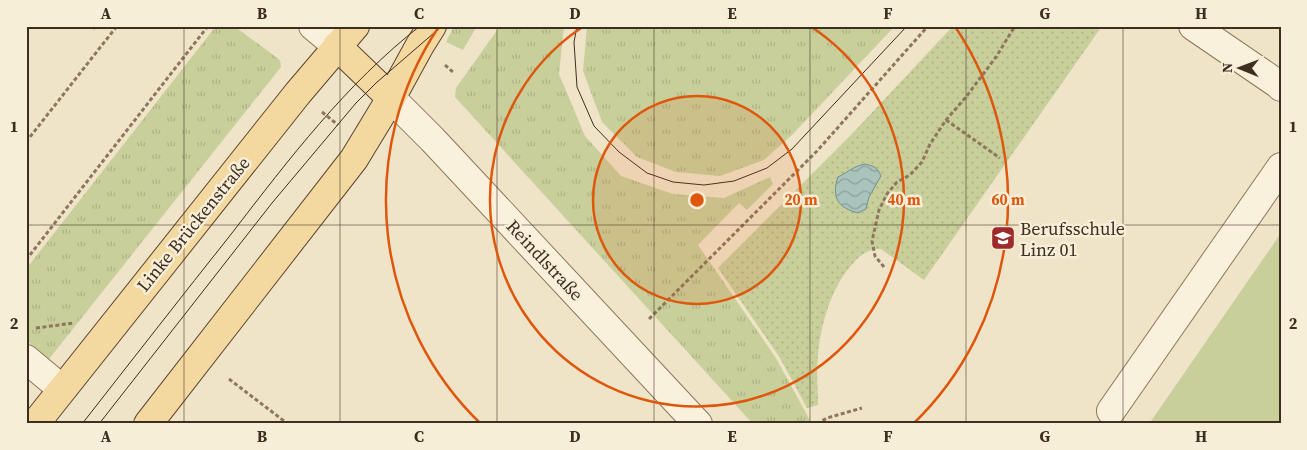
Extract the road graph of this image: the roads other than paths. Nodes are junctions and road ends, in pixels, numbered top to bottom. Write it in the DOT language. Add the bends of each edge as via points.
graph roads {
  1 [pos="313,26"];
  2 [pos="355,26"];
  3 [pos="432,26"];
  4 [pos="1193,26"];
  5 [pos="337,46"];
  6 [pos="1281,87"];
  7 [pos="391,98"];
  8 [pos="1281,167"];
  9 [pos="26,359"];
  10 [pos="62,390"];
  11 [pos="1111,411"];
  12 [pos="35,424"];
  13 [pos="148,424"];
  14 [pos="698,424"];
  1 -- 5 [label="street"];
  2 -- 5 [label="main road, Linke Brückenstraße"];
  3 -- 7 [label="main road"];
  4 -- 6 [label="street"];
  5 -- 7 [label="main road"];
  5 -- 10 [label="main road, Linke Brückenstraße"];
  7 -- 13 [label="main road" via="354,159"];
  7 -- 14 [label="street, Reindlstraße"];
  8 -- 11 [label="street"];
  9 -- 10 [label="street"];
  10 -- 12 [label="main road, Linke Brückenstraße"];
}
